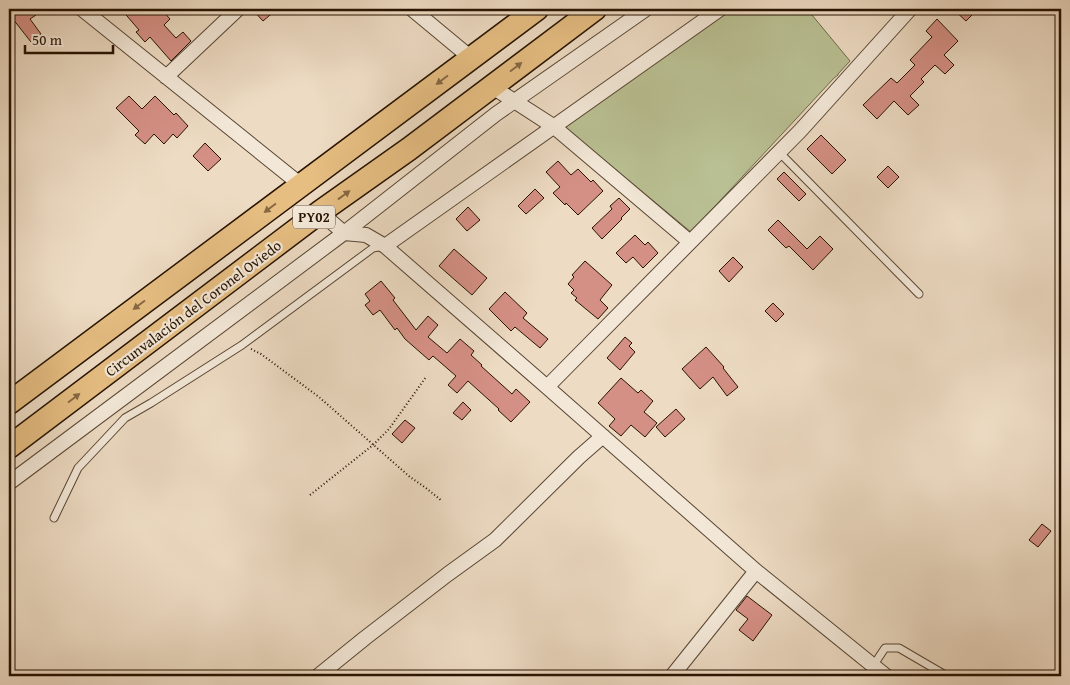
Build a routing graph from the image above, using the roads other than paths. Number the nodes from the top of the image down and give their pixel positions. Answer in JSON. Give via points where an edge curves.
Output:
{"nodes":[{"id":1,"x":82,"y":9,"type":"edge"},
{"id":2,"x":238,"y":9,"type":"edge"},
{"id":3,"x":412,"y":9,"type":"edge"},
{"id":4,"x":537,"y":9,"type":"edge"},
{"id":5,"x":594,"y":9,"type":"edge"},
{"id":6,"x":646,"y":9,"type":"edge"},
{"id":7,"x":720,"y":9,"type":"edge"},
{"id":8,"x":902,"y":12,"type":"edge"},
{"id":9,"x":472,"y":58,"type":"junction"},
{"id":10,"x":166,"y":77,"type":"junction"},
{"id":11,"x":491,"y":86,"type":"junction"},
{"id":12,"x":516,"y":102,"type":"junction"},
{"id":13,"x":553,"y":126,"type":"junction"},
{"id":14,"x":779,"y":152,"type":"junction"},
{"id":15,"x":301,"y":185,"type":"junction"},
{"id":16,"x":320,"y":212,"type":"junction"},
{"id":17,"x":344,"y":232,"type":"junction"},
{"id":18,"x":690,"y":242,"type":"junction"},
{"id":19,"x":385,"y":246,"type":"junction"},
{"id":20,"x":918,"y":294,"type":"dead end"},
{"id":21,"x":547,"y":386,"type":"junction"},
{"id":22,"x":9,"y":403,"type":"edge"},
{"id":23,"x":603,"y":436,"type":"junction"},
{"id":24,"x":9,"y":447,"type":"edge"},
{"id":25,"x":9,"y":482,"type":"edge"},
{"id":26,"x":54,"y":518,"type":"dead end"},
{"id":27,"x":756,"y":571,"type":"junction"},
{"id":28,"x":873,"y":666,"type":"junction"},
{"id":29,"x":318,"y":676,"type":"edge"},
{"id":30,"x":672,"y":676,"type":"edge"},
{"id":31,"x":886,"y":676,"type":"edge"},
{"id":32,"x":947,"y":676,"type":"edge"}],
"edges":[{"from":1,"to":10,"type":"street"},
{"from":2,"to":10,"type":"street"},
{"from":3,"to":9,"type":"street"},
{"from":4,"to":9,"type":"highway","number":"PY02"},
{"from":11,"to":5,"type":"highway","name":"Circunvalación del Coronel Oviedo","number":"PY02","one_way":true},
{"from":6,"to":12,"type":"street"},
{"from":7,"to":13,"type":"street"},
{"from":8,"to":14,"type":"street"},
{"from":9,"to":15,"type":"highway","number":"PY02","one_way":true},
{"from":10,"to":15,"type":"street"},
{"from":11,"to":12,"type":"street"},
{"from":16,"to":11,"type":"highway","name":"Circunvalación del Coronel Oviedo","number":"PY02","one_way":true},
{"from":12,"to":13,"type":"street"},
{"from":12,"to":17,"type":"street"},
{"from":13,"to":18,"type":"street"},
{"from":13,"to":19,"type":"street"},
{"from":14,"to":18,"type":"street"},
{"from":14,"to":20,"type":"lane"},
{"from":15,"to":22,"type":"highway","number":"PY02","one_way":true},
{"from":16,"to":17,"type":"street"},
{"from":24,"to":16,"type":"highway","name":"Circunvalación del Coronel Oviedo","number":"PY02","one_way":true},
{"from":17,"to":19,"type":"street","via":[[366,235]]},
{"from":17,"to":25,"type":"street"},
{"from":18,"to":21,"type":"street"},
{"from":19,"to":21,"type":"street"},
{"from":19,"to":26,"type":"lane","via":[[373,248],[242,345],[125,418],[78,468]]},
{"from":21,"to":23,"type":"street"},
{"from":23,"to":27,"type":"street"},
{"from":23,"to":29,"type":"street","via":[[495,540]]},
{"from":27,"to":28,"type":"street"},
{"from":27,"to":30,"type":"street"},
{"from":28,"to":31,"type":"street"},
{"from":28,"to":32,"type":"lane","via":[[885,648],[900,648]]}]}
